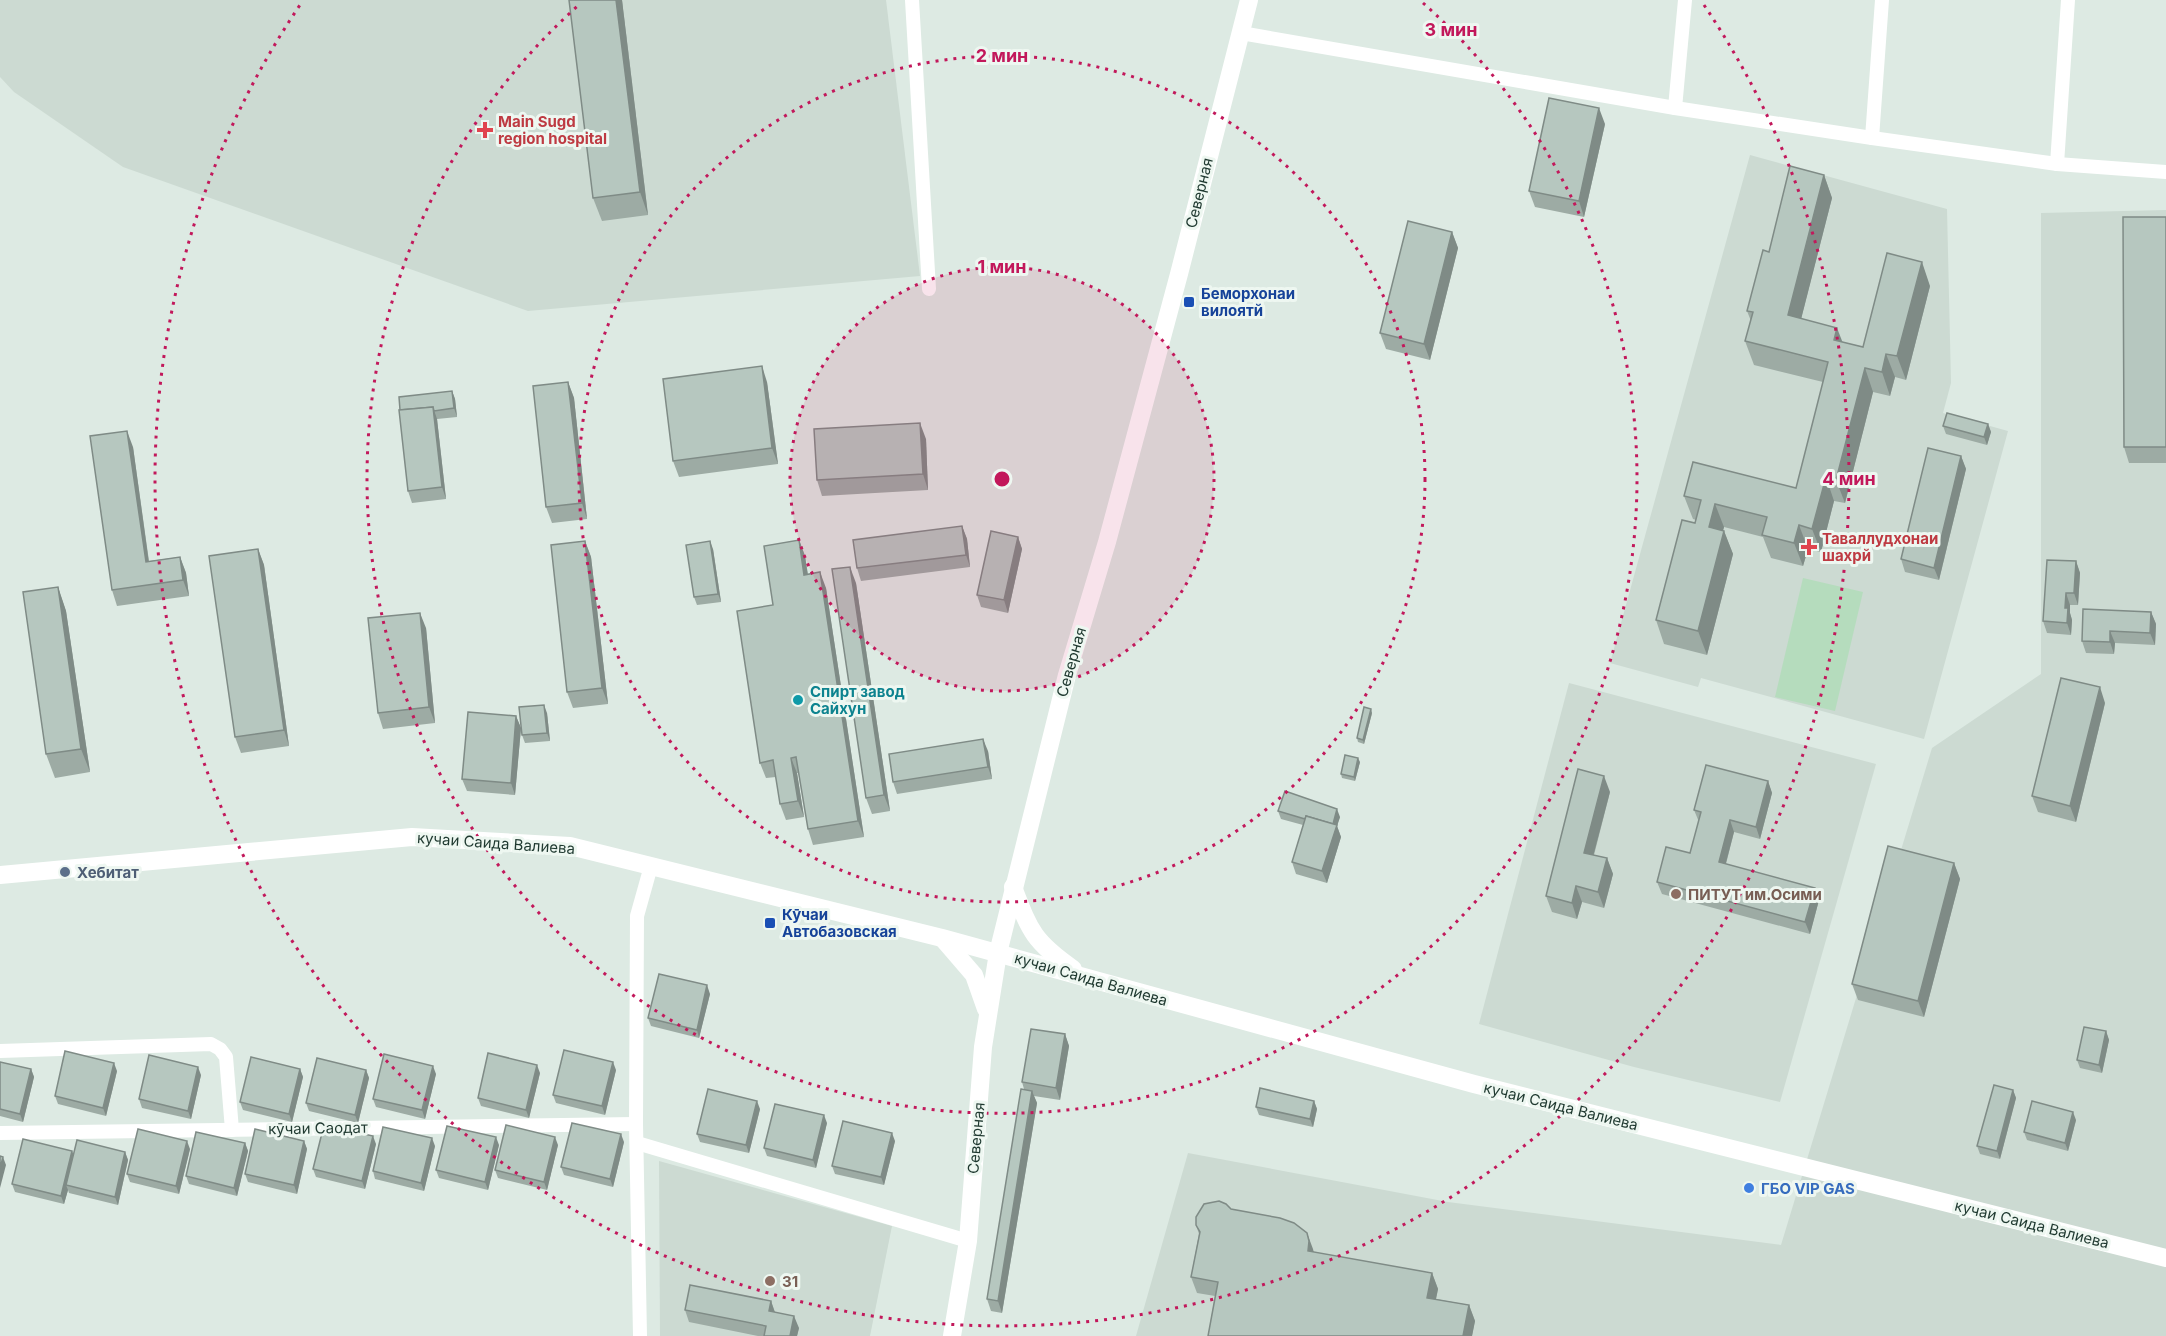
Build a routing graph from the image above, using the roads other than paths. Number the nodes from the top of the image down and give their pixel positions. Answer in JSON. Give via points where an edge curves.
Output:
{"nodes":[{"id":1,"x":912,"y":0,"type":"edge"},
{"id":2,"x":1249,"y":0,"type":"edge"},
{"id":3,"x":1685,"y":0,"type":"edge"},
{"id":4,"x":1882,"y":0,"type":"edge"},
{"id":5,"x":2068,"y":0,"type":"edge"},
{"id":6,"x":1241,"y":33,"type":"junction"},
{"id":7,"x":1675,"y":108,"type":"junction"},
{"id":8,"x":1872,"y":138,"type":"junction"},
{"id":9,"x":2057,"y":165,"type":"junction"},
{"id":10,"x":2166,"y":172,"type":"edge"},
{"id":11,"x":929,"y":289,"type":"dead end"},
{"id":12,"x":651,"y":866,"type":"junction"},
{"id":13,"x":0,"y":875,"type":"edge"},
{"id":14,"x":1013,"y":886,"type":"junction"},
{"id":15,"x":942,"y":938,"type":"junction"},
{"id":16,"x":998,"y":953,"type":"junction"},
{"id":17,"x":1084,"y":976,"type":"junction"},
{"id":18,"x":987,"y":1013,"type":"junction"},
{"id":19,"x":0,"y":1051,"type":"edge"},
{"id":20,"x":636,"y":1124,"type":"junction"},
{"id":21,"x":232,"y":1130,"type":"junction"},
{"id":22,"x":0,"y":1133,"type":"edge"},
{"id":23,"x":637,"y":1143,"type":"junction"},
{"id":24,"x":968,"y":1241,"type":"junction"},
{"id":25,"x":2166,"y":1258,"type":"edge"},
{"id":26,"x":640,"y":1336,"type":"edge"},
{"id":27,"x":952,"y":1336,"type":"edge"}],
"edges":[{"from":1,"to":11,"type":"street"},
{"from":2,"to":6,"type":"street","name":"Северная"},
{"from":3,"to":7,"type":"street"},
{"from":4,"to":8,"type":"street"},
{"from":5,"to":9,"type":"street"},
{"from":6,"to":7,"type":"street"},
{"from":6,"to":14,"type":"street","name":"Северная"},
{"from":7,"to":8,"type":"street"},
{"from":8,"to":9,"type":"street"},
{"from":9,"to":10,"type":"street"},
{"from":12,"to":13,"type":"street","name":"кучаи Саида Валиева","via":[[570,846],[412,837]]},
{"from":12,"to":15,"type":"street","name":"кучаи Саида Валиева"},
{"from":12,"to":20,"type":"street","via":[[636,916]]},
{"from":14,"to":16,"type":"street","name":"Северная"},
{"from":14,"to":17,"type":"street","via":[[1040,944]]},
{"from":15,"to":16,"type":"street","name":"кучаи Саида Валиева"},
{"from":15,"to":18,"type":"street","via":[[974,975]]},
{"from":16,"to":17,"type":"street","name":"кучаи Саида Валиева"},
{"from":16,"to":18,"type":"street","name":"Северная"},
{"from":17,"to":25,"type":"street","name":"кучаи Саида Валиева","via":[[1486,1087]]},
{"from":18,"to":24,"type":"street","name":"Северная"},
{"from":19,"to":21,"type":"street","via":[[211,1044],[226,1057]]},
{"from":20,"to":21,"type":"street","name":"кӯчаи Саодат"},
{"from":20,"to":23,"type":"street"},
{"from":21,"to":22,"type":"street","name":"кӯчаи Саодат"},
{"from":23,"to":24,"type":"street"},
{"from":23,"to":26,"type":"street"},
{"from":24,"to":27,"type":"street","name":"Северная"}]}
